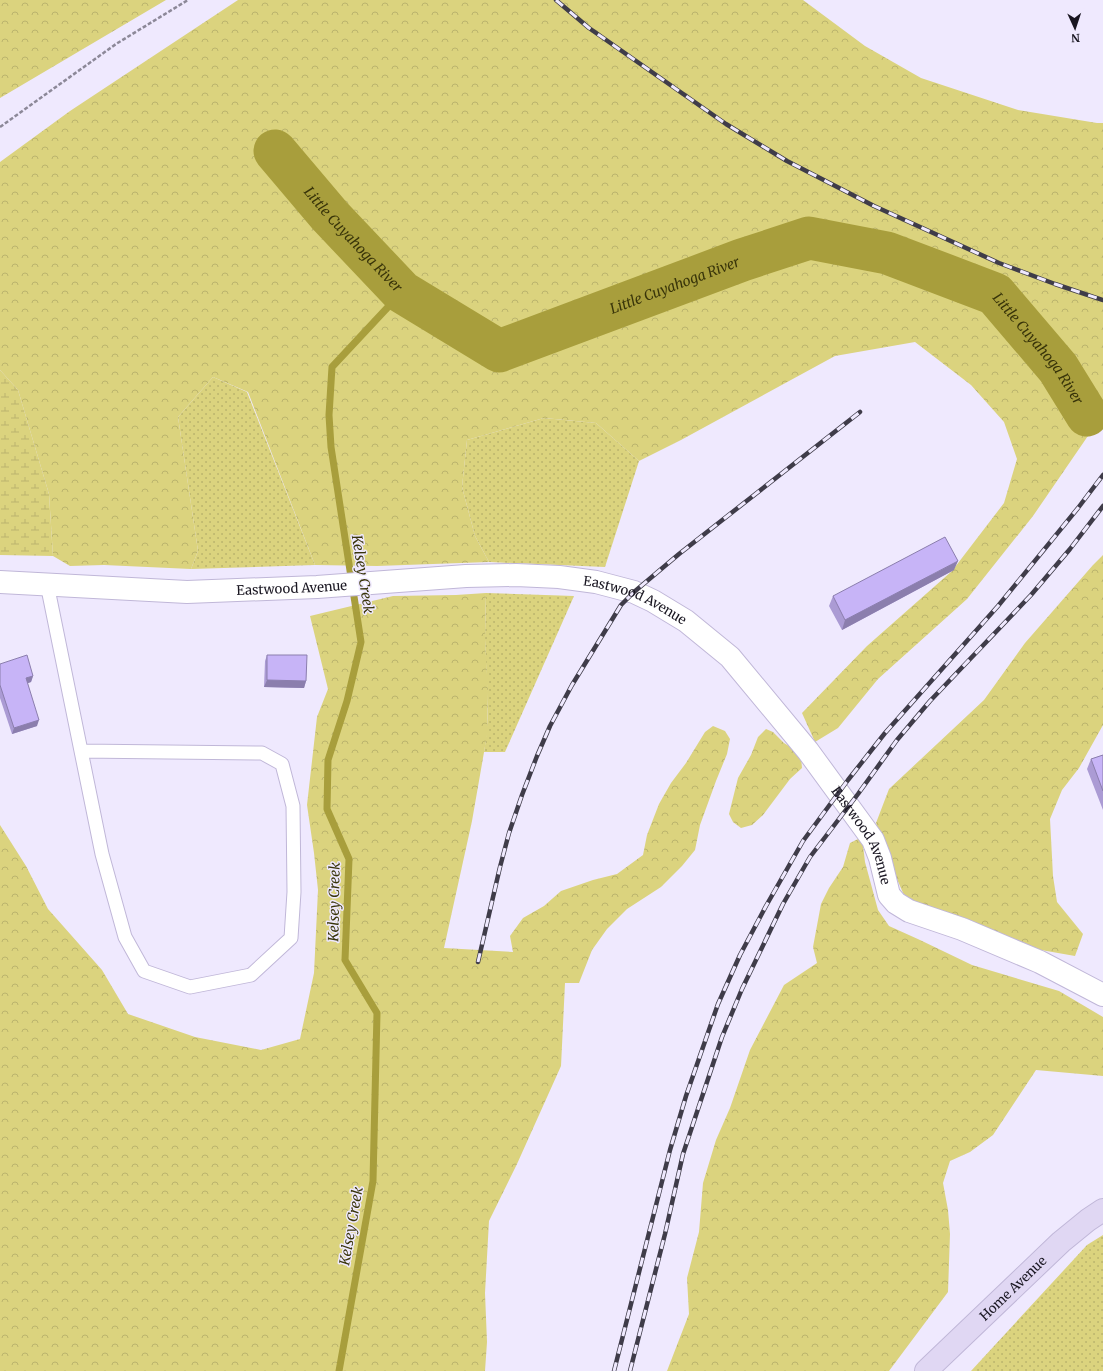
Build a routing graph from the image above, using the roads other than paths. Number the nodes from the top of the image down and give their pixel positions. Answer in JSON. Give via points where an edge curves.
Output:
{"nodes":[{"id":1,"x":0,"y":582,"type":"edge"},
{"id":2,"x":47,"y":584,"type":"junction"},
{"id":3,"x":81,"y":751,"type":"junction"},
{"id":4,"x":1103,"y":995,"type":"edge"},
{"id":5,"x":1103,"y":1210,"type":"edge"},
{"id":6,"x":926,"y":1371,"type":"edge"}],
"edges":[{"from":1,"to":2,"type":"street","name":"Eastwood Avenue"},
{"from":2,"to":3,"type":"lane"},
{"from":2,"to":4,"type":"street","name":"Eastwood Avenue","via":[[187,592],[516,575],[596,582],[634,592],[686,621],[730,657],[808,751],[873,840],[889,895],[896,903],[909,911],[962,929],[1040,962]]},
{"from":3,"to":3,"type":"lane","via":[[102,854],[125,937],[144,972],[190,987],[251,976],[291,938],[294,892],[293,806],[282,764],[262,753]]},
{"from":5,"to":6,"type":"street","name":"Home Avenue","via":[[1061,1242]]}]}
